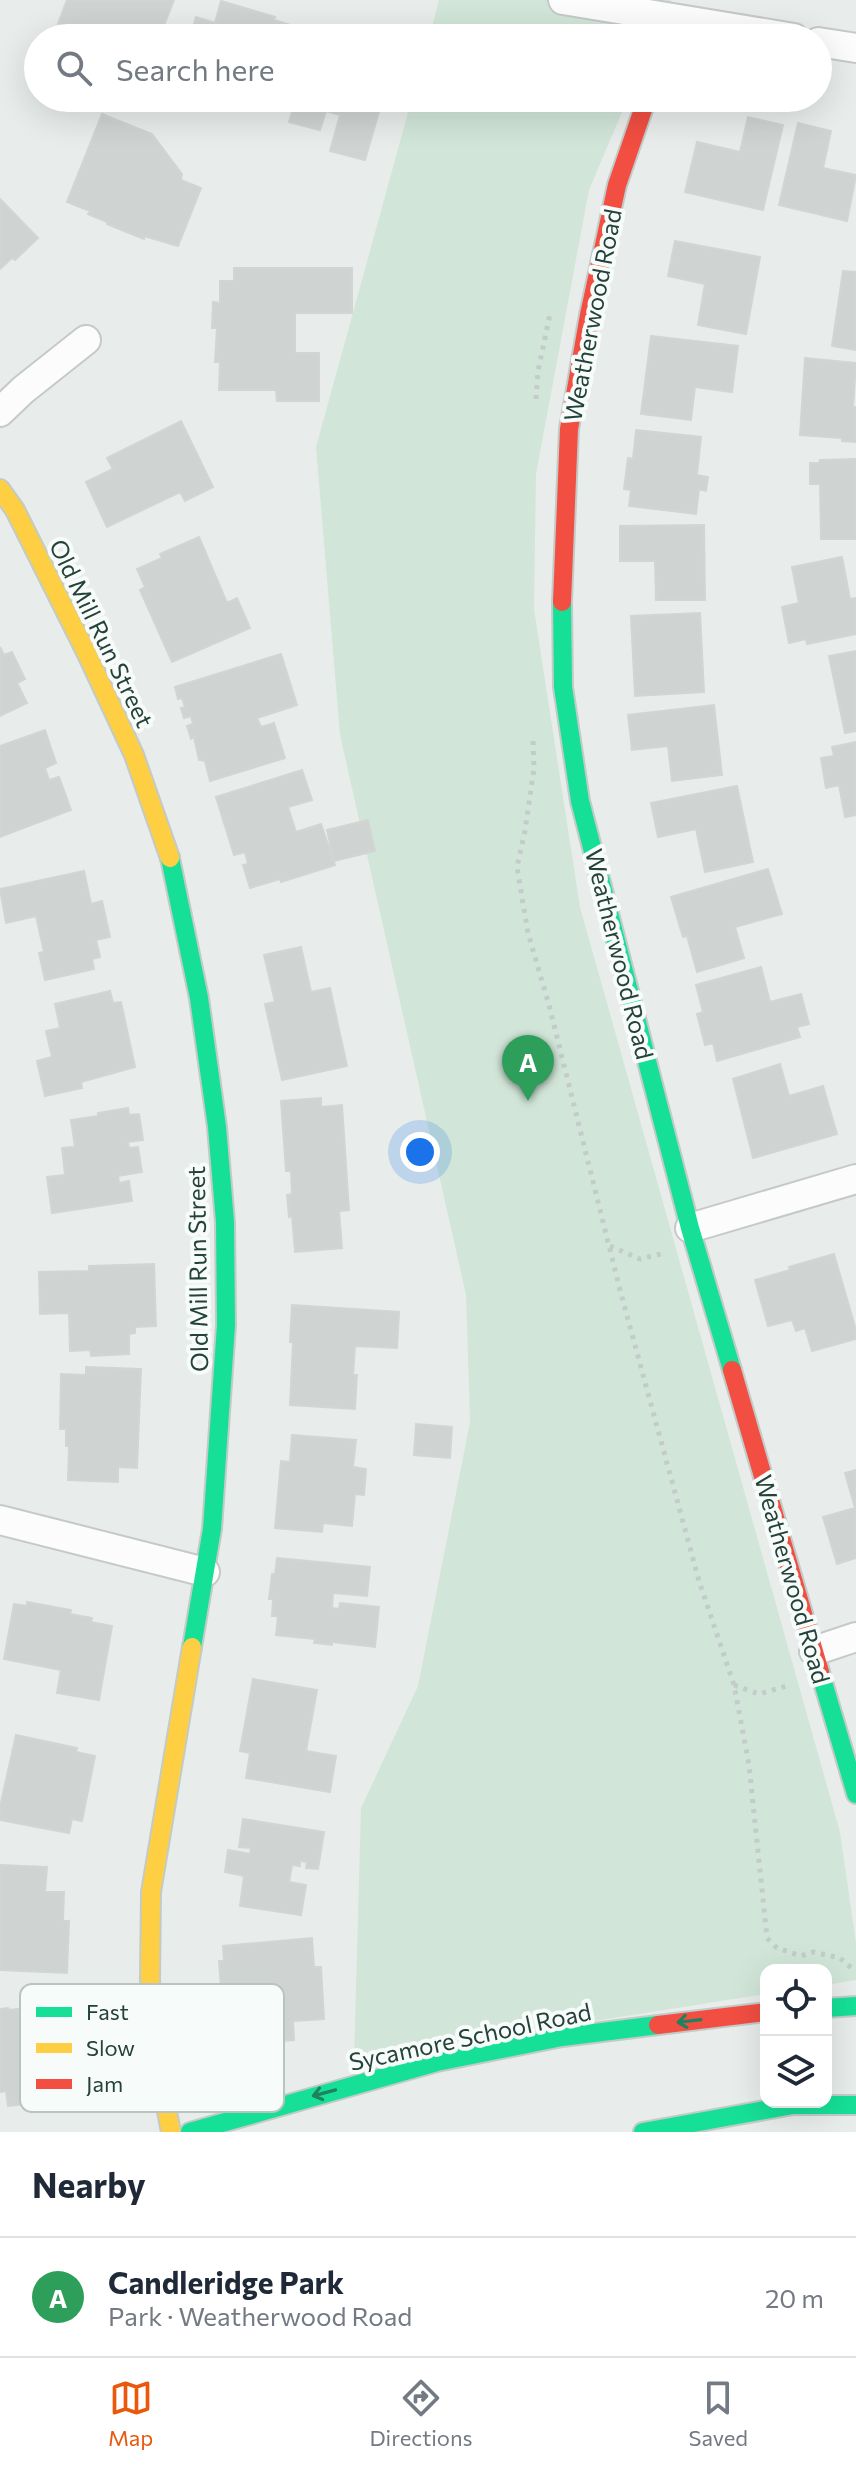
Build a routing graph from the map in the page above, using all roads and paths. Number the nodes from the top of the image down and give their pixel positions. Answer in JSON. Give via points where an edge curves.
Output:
{"nodes":[{"id":1,"x":563,"y":0,"type":"edge"},
{"id":2,"x":691,"y":20,"type":"edge"},
{"id":3,"x":714,"y":24,"type":"edge"},
{"id":4,"x":832,"y":44,"type":"edge"},
{"id":5,"x":856,"y":48,"type":"edge"},
{"id":6,"x":642,"y":112,"type":"edge"},
{"id":7,"x":86,"y":340,"type":"dead end"},
{"id":8,"x":0,"y":412,"type":"edge"},
{"id":9,"x":0,"y":489,"type":"edge"},
{"id":10,"x":856,"y":1179,"type":"edge"},
{"id":11,"x":692,"y":1237,"type":"junction"},
{"id":12,"x":609,"y":1245,"type":"dead end"},
{"id":13,"x":0,"y":1520,"type":"edge"},
{"id":14,"x":205,"y":1572,"type":"junction"},
{"id":15,"x":856,"y":1637,"type":"edge"},
{"id":16,"x":818,"y":1664,"type":"junction"},
{"id":17,"x":734,"y":1685,"type":"dead end"},
{"id":18,"x":856,"y":1794,"type":"edge"},
{"id":19,"x":150,"y":1984,"type":"edge"},
{"id":20,"x":856,"y":2006,"type":"edge"},
{"id":21,"x":832,"y":2008,"type":"edge"},
{"id":22,"x":760,"y":2013,"type":"edge"},
{"id":23,"x":284,"y":2105,"type":"edge"},
{"id":24,"x":856,"y":2105,"type":"edge"},
{"id":25,"x":167,"y":2112,"type":"edge"},
{"id":26,"x":261,"y":2112,"type":"edge"},
{"id":27,"x":171,"y":2132,"type":"edge"},
{"id":28,"x":190,"y":2132,"type":"edge"},
{"id":29,"x":643,"y":2132,"type":"edge"}],
"edges":[{"from":1,"to":2,"type":"street"},
{"from":2,"to":3,"type":"street"},
{"from":4,"to":5,"type":"street"},
{"from":6,"to":11,"type":"street","name":"Weatherwood Road","via":[[617,185],[569,429],[563,687],[580,801]]},
{"from":7,"to":8,"type":"street"},
{"from":9,"to":14,"type":"street","name":"Old Mill Run Street","via":[[134,755],[170,858],[199,998],[217,1127],[226,1267],[225,1341]]},
{"from":10,"to":11,"type":"street"},
{"from":11,"to":12,"type":"path","via":[[640,1259]]},
{"from":11,"to":16,"type":"street","name":"Weatherwood Road"},
{"from":13,"to":14,"type":"street"},
{"from":14,"to":19,"type":"street","name":"Old Mill Run Street","via":[[151,1892]]},
{"from":15,"to":16,"type":"street"},
{"from":16,"to":17,"type":"path","via":[[759,1694]]},
{"from":16,"to":18,"type":"street","name":"Weatherwood Road"},
{"from":20,"to":21,"type":"street"},
{"from":22,"to":23,"type":"street","name":"Sycamore School Road","one_way":true,"via":[[562,2037],[437,2062]]},
{"from":24,"to":29,"type":"street","via":[[793,2105]]},
{"from":25,"to":27,"type":"street","name":"Old Mill Run Street"},
{"from":26,"to":28,"type":"street","name":"Sycamore School Road","one_way":true}]}
